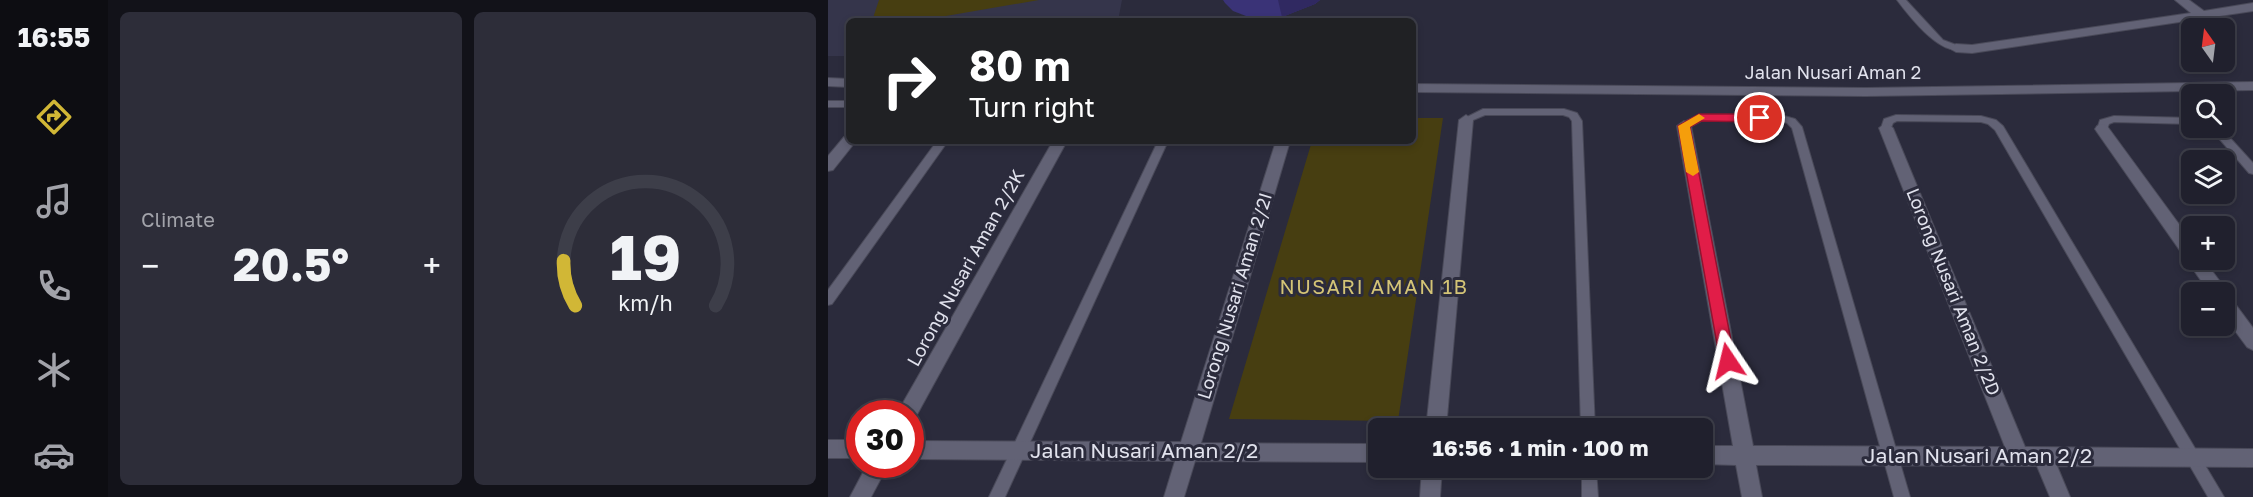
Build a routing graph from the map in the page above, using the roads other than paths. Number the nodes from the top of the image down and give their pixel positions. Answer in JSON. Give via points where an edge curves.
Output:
{"nodes":[{"id":1,"x":1900,"y":0,"type":"edge"},
{"id":2,"x":2181,"y":0,"type":"edge"},
{"id":3,"x":2253,"y":7,"type":"edge"},
{"id":4,"x":2202,"y":15,"type":"junction"},
{"id":5,"x":1956,"y":48,"type":"joint"},
{"id":6,"x":828,"y":82,"type":"edge"},
{"id":7,"x":846,"y":82,"type":"edge"},
{"id":8,"x":2253,"y":86,"type":"edge"},
{"id":9,"x":1416,"y":88,"type":"edge"},
{"id":10,"x":828,"y":104,"type":"edge"},
{"id":11,"x":846,"y":104,"type":"edge"},
{"id":12,"x":1466,"y":120,"type":"joint"},
{"id":13,"x":2181,"y":120,"type":"edge"},
{"id":14,"x":1684,"y":126,"type":"joint"},
{"id":15,"x":1886,"y":128,"type":"joint"},
{"id":16,"x":2103,"y":129,"type":"joint"},
{"id":17,"x":2224,"y":138,"type":"edge"},
{"id":18,"x":846,"y":144,"type":"edge"},
{"id":19,"x":941,"y":144,"type":"edge"},
{"id":20,"x":1058,"y":144,"type":"edge"},
{"id":21,"x":1162,"y":144,"type":"edge"},
{"id":22,"x":1282,"y":144,"type":"edge"},
{"id":23,"x":828,"y":166,"type":"edge"},
{"id":24,"x":2253,"y":170,"type":"edge"},
{"id":25,"x":2181,"y":239,"type":"edge"},
{"id":26,"x":828,"y":300,"type":"edge"},
{"id":27,"x":2235,"y":317,"type":"edge"},
{"id":28,"x":2253,"y":342,"type":"edge"},
{"id":29,"x":915,"y":400,"type":"edge"},
{"id":30,"x":1437,"y":418,"type":"edge"},
{"id":31,"x":1588,"y":418,"type":"edge"},
{"id":32,"x":828,"y":449,"type":"edge"},
{"id":33,"x":846,"y":449,"type":"edge"},
{"id":34,"x":924,"y":450,"type":"edge"},
{"id":35,"x":1018,"y":451,"type":"junction"},
{"id":36,"x":1187,"y":452,"type":"junction"},
{"id":37,"x":1368,"y":453,"type":"edge"},
{"id":38,"x":1713,"y":455,"type":"edge"},
{"id":39,"x":1745,"y":455,"type":"junction"},
{"id":40,"x":1889,"y":456,"type":"junction"},
{"id":41,"x":2019,"y":457,"type":"junction"},
{"id":42,"x":2043,"y":457,"type":"junction"},
{"id":43,"x":2193,"y":458,"type":"junction"},
{"id":44,"x":2253,"y":458,"type":"edge"},
{"id":45,"x":871,"y":478,"type":"edge"},
{"id":46,"x":1431,"y":478,"type":"edge"},
{"id":47,"x":1589,"y":478,"type":"edge"},
{"id":48,"x":860,"y":497,"type":"edge"},
{"id":49,"x":997,"y":497,"type":"edge"},
{"id":50,"x":1174,"y":497,"type":"edge"},
{"id":51,"x":1430,"y":497,"type":"edge"},
{"id":52,"x":1590,"y":497,"type":"edge"},
{"id":53,"x":1752,"y":497,"type":"edge"},
{"id":54,"x":1902,"y":497,"type":"edge"},
{"id":55,"x":2060,"y":497,"type":"edge"},
{"id":56,"x":2216,"y":497,"type":"edge"}],
"edges":[{"from":1,"to":5,"type":"lane","via":[[1940,42]]},
{"from":2,"to":4,"type":"street"},
{"from":3,"to":4,"type":"street"},
{"from":4,"to":5,"type":"street","via":[[1972,49]]},
{"from":6,"to":7,"type":"street"},
{"from":8,"to":9,"type":"street","name":"Jalan Nusari Aman 2","via":[[1866,92]]},
{"from":10,"to":11,"type":"lane"},
{"from":12,"to":30,"type":"street"},
{"from":12,"to":31,"type":"lane","via":[[1483,112],[1564,112],[1577,121]]},
{"from":13,"to":16,"type":"lane","via":[[2114,119],[2104,122]]},
{"from":14,"to":39,"type":"street"},
{"from":14,"to":40,"type":"lane","via":[[1699,118],[1781,118],[1797,127]]},
{"from":15,"to":41,"type":"street","name":"Lorong Nusari Aman 2/2D"},
{"from":15,"to":43,"type":"lane","via":[[1888,121],[1917,118],[1981,119],[1999,128]]},
{"from":16,"to":25,"type":"street"},
{"from":17,"to":24,"type":"lane"},
{"from":18,"to":23,"type":"street"},
{"from":19,"to":26,"type":"lane"},
{"from":20,"to":29,"type":"street","name":"Lorong Nusari Aman 2/2K"},
{"from":21,"to":35,"type":"lane"},
{"from":22,"to":36,"type":"street","name":"Lorong Nusari Aman 2/2I"},
{"from":27,"to":28,"type":"street"},
{"from":32,"to":33,"type":"street"},
{"from":34,"to":35,"type":"street","name":"Jalan Nusari Aman 2/2"},
{"from":35,"to":36,"type":"street","name":"Jalan Nusari Aman 2/2"},
{"from":35,"to":49,"type":"lane"},
{"from":36,"to":37,"type":"street","name":"Jalan Nusari Aman 2/2"},
{"from":36,"to":50,"type":"street","name":"Lorong Nusari Aman 2/2I"},
{"from":38,"to":39,"type":"street","name":"Jalan Nusari Aman 2/2"},
{"from":39,"to":40,"type":"street","name":"Jalan Nusari Aman 2/2"},
{"from":39,"to":53,"type":"street"},
{"from":40,"to":41,"type":"street","name":"Jalan Nusari Aman 2/2"},
{"from":40,"to":54,"type":"lane"},
{"from":41,"to":42,"type":"street","name":"Jalan Nusari Aman 2/2"},
{"from":42,"to":43,"type":"street","name":"Jalan Nusari Aman 2/2"},
{"from":42,"to":55,"type":"street"},
{"from":43,"to":44,"type":"street","name":"Jalan Nusari Aman 2/2"},
{"from":43,"to":56,"type":"lane"},
{"from":45,"to":48,"type":"street"},
{"from":46,"to":51,"type":"street"},
{"from":47,"to":52,"type":"lane"}]}
